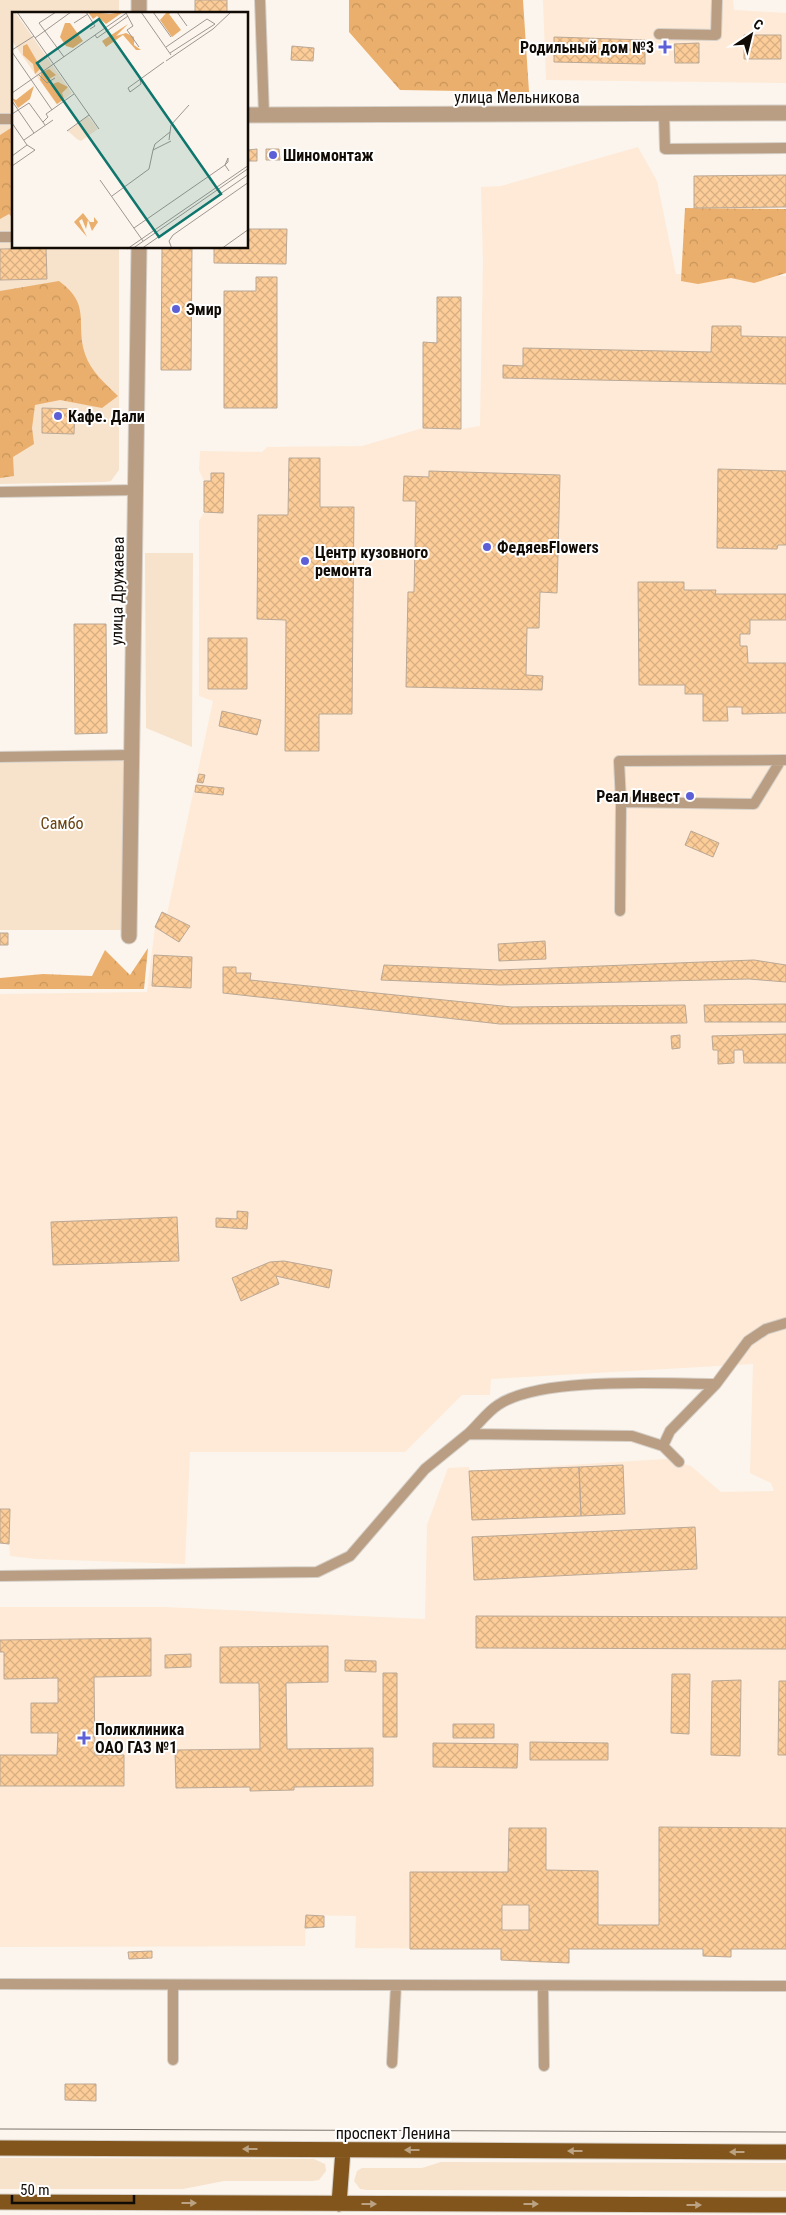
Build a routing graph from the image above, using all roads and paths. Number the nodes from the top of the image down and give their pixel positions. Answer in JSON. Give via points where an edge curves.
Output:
{"nodes":[{"id":1,"x":260,"y":0,"type":"edge"},
{"id":2,"x":717,"y":0,"type":"edge"},
{"id":3,"x":659,"y":34,"type":"dead end"},
{"id":4,"x":664,"y":114,"type":"junction"},
{"id":5,"x":786,"y":114,"type":"edge"},
{"id":6,"x":249,"y":115,"type":"edge"},
{"id":7,"x":264,"y":115,"type":"junction"},
{"id":8,"x":786,"y":148,"type":"edge"},
{"id":9,"x":139,"y":249,"type":"edge"},
{"id":10,"x":136,"y":490,"type":"junction"},
{"id":11,"x":0,"y":492,"type":"edge"},
{"id":12,"x":131,"y":754,"type":"junction"},
{"id":13,"x":0,"y":757,"type":"edge"},
{"id":14,"x":784,"y":760,"type":"edge"},
{"id":15,"x":621,"y":802,"type":"junction"},
{"id":16,"x":620,"y":912,"type":"dead end"},
{"id":17,"x":129,"y":936,"type":"dead end"},
{"id":18,"x":786,"y":1323,"type":"edge"},
{"id":19,"x":716,"y":1384,"type":"junction"},
{"id":20,"x":468,"y":1434,"type":"junction"},
{"id":21,"x":663,"y":1446,"type":"junction"},
{"id":22,"x":679,"y":1462,"type":"dead end"},
{"id":23,"x":0,"y":1576,"type":"edge"},
{"id":24,"x":0,"y":1984,"type":"edge"},
{"id":25,"x":174,"y":1984,"type":"junction"},
{"id":26,"x":396,"y":1985,"type":"junction"},
{"id":27,"x":543,"y":1986,"type":"junction"},
{"id":28,"x":786,"y":1986,"type":"edge"},
{"id":29,"x":173,"y":2060,"type":"dead end"},
{"id":30,"x":392,"y":2063,"type":"dead end"},
{"id":31,"x":544,"y":2066,"type":"dead end"},
{"id":32,"x":0,"y":2148,"type":"edge"},
{"id":33,"x":343,"y":2150,"type":"junction"},
{"id":34,"x":786,"y":2152,"type":"edge"},
{"id":35,"x":0,"y":2202,"type":"edge"},
{"id":36,"x":339,"y":2204,"type":"junction"},
{"id":37,"x":786,"y":2205,"type":"edge"}],
"edges":[{"from":1,"to":7,"type":"lane"},
{"from":2,"to":3,"type":"lane","via":[[716,35]]},
{"from":4,"to":5,"type":"street","name":"улица Мельникова"},
{"from":4,"to":7,"type":"street","name":"улица Мельникова"},
{"from":4,"to":8,"type":"lane","via":[[665,149]]},
{"from":6,"to":7,"type":"street","name":"улица Мельникова"},
{"from":9,"to":10,"type":"street","name":"улица Дружаева"},
{"from":10,"to":11,"type":"lane"},
{"from":10,"to":12,"type":"street","name":"улица Дружаева"},
{"from":12,"to":13,"type":"lane"},
{"from":12,"to":17,"type":"street","name":"улица Дружаева"},
{"from":14,"to":15,"type":"lane","via":[[754,804]]},
{"from":14,"to":15,"type":"lane","via":[[619,761]]},
{"from":15,"to":16,"type":"lane"},
{"from":18,"to":19,"type":"lane","via":[[766,1329],[748,1341]]},
{"from":19,"to":20,"type":"lane","via":[[570,1385],[522,1394],[498,1405]]},
{"from":19,"to":21,"type":"lane","via":[[670,1431]]},
{"from":20,"to":21,"type":"lane","via":[[632,1436]]},
{"from":20,"to":23,"type":"lane","via":[[425,1469],[350,1556],[317,1572]]},
{"from":21,"to":22,"type":"lane"},
{"from":24,"to":25,"type":"lane"},
{"from":25,"to":26,"type":"lane"},
{"from":25,"to":29,"type":"lane"},
{"from":26,"to":27,"type":"lane"},
{"from":26,"to":30,"type":"lane"},
{"from":27,"to":28,"type":"lane"},
{"from":27,"to":31,"type":"lane"},
{"from":33,"to":32,"type":"main road","name":"проспект Ленина","one_way":true},
{"from":34,"to":33,"type":"main road","name":"проспект Ленина","one_way":true},
{"from":33,"to":36,"type":"main road"},
{"from":35,"to":36,"type":"main road","one_way":true},
{"from":36,"to":37,"type":"main road","one_way":true}]}
